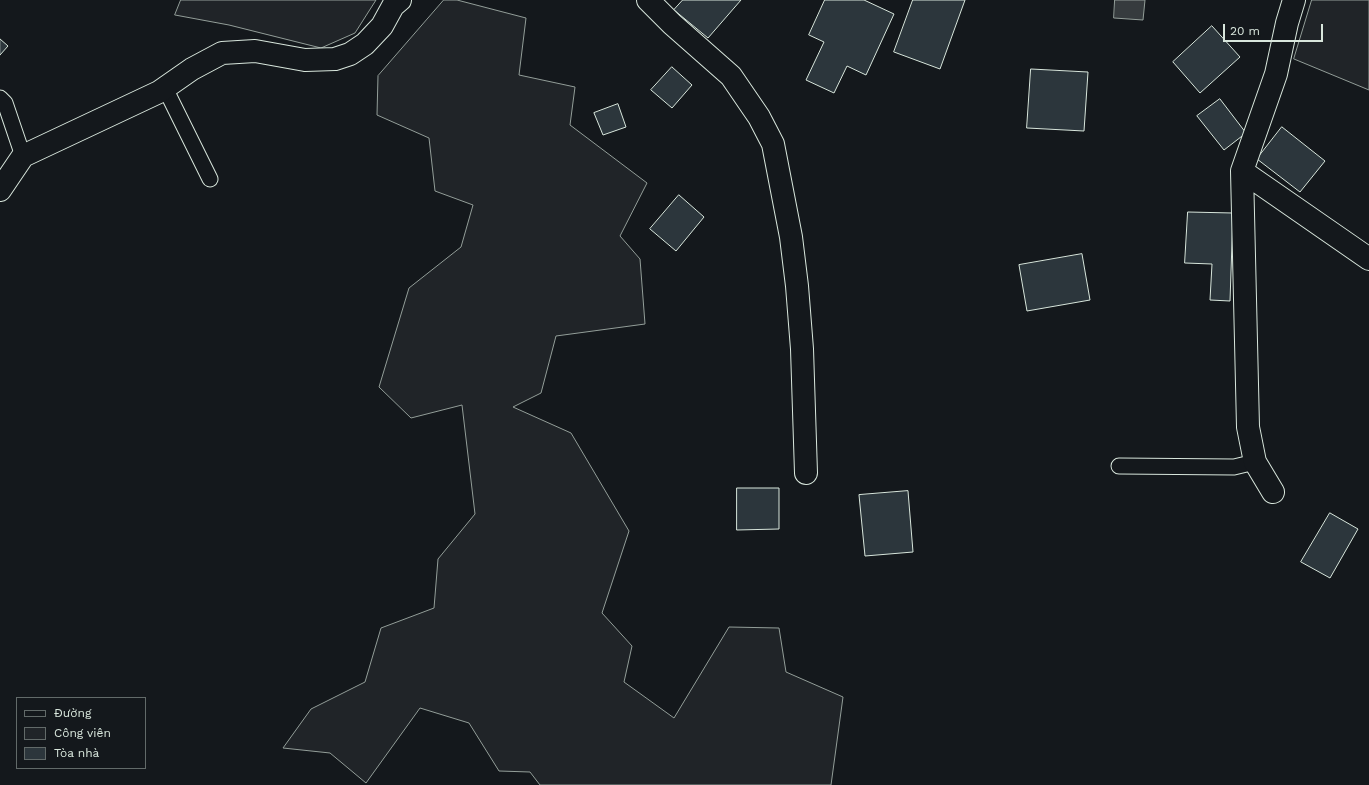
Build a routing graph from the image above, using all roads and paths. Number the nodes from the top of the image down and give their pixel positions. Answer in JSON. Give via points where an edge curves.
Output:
{"nodes":[{"id":1,"x":400,"y":0,"type":"edge"},
{"id":2,"x":648,"y":0,"type":"edge"},
{"id":3,"x":1294,"y":0,"type":"edge"},
{"id":4,"x":165,"y":88,"type":"junction"},
{"id":5,"x":0,"y":98,"type":"edge"},
{"id":6,"x":23,"y":156,"type":"junction"},
{"id":7,"x":1242,"y":171,"type":"junction"},
{"id":8,"x":210,"y":179,"type":"dead end"},
{"id":9,"x":0,"y":190,"type":"edge"},
{"id":10,"x":1369,"y":259,"type":"edge"},
{"id":11,"x":1255,"y":462,"type":"junction"},
{"id":12,"x":1119,"y":466,"type":"dead end"},
{"id":13,"x":806,"y":473,"type":"dead end"},
{"id":14,"x":1273,"y":492,"type":"dead end"}],
"edges":[{"from":1,"to":4,"type":"street","via":[[393,6],[382,26],[365,44],[350,54],[334,59],[305,60],[255,51],[222,53],[192,69]]},
{"from":2,"to":13,"type":"street","via":[[731,76],[759,117],[773,144],[791,237],[796,286],[802,349]]},
{"from":3,"to":7,"type":"street","via":[[1276,74]]},
{"from":4,"to":6,"type":"street"},
{"from":4,"to":8,"type":"lane"},
{"from":5,"to":6,"type":"lane","via":[[5,103]]},
{"from":6,"to":9,"type":"street"},
{"from":7,"to":10,"type":"street"},
{"from":7,"to":11,"type":"street","via":[[1248,427]]},
{"from":11,"to":12,"type":"lane","via":[[1234,467]]},
{"from":11,"to":14,"type":"street"}]}
